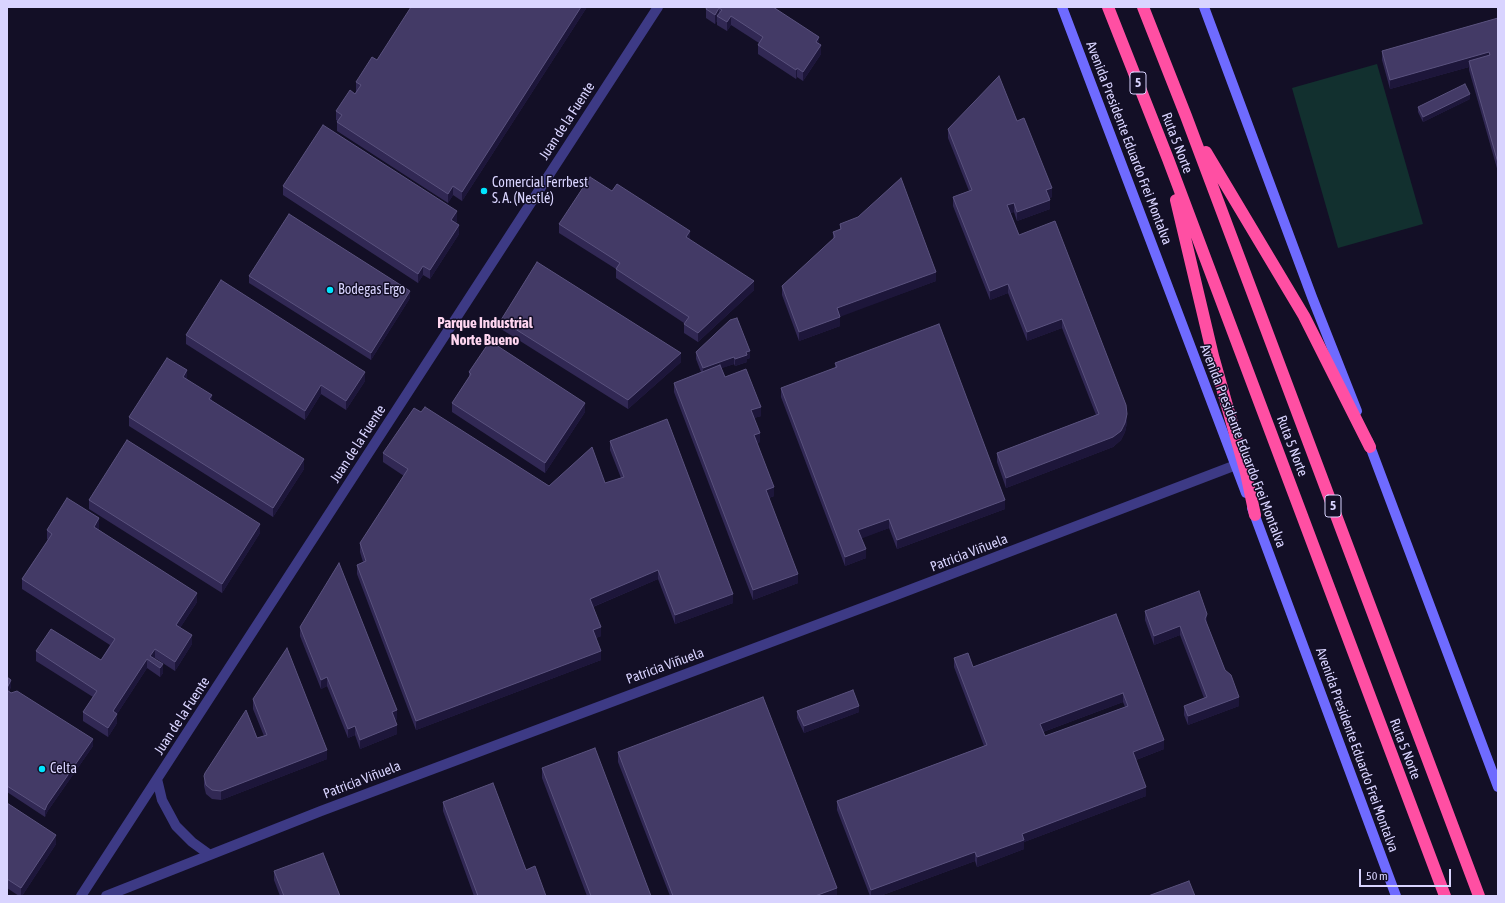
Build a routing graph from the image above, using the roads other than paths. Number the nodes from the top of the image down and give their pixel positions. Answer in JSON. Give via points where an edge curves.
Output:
{"nodes":[{"id":1,"x":658,"y":7,"type":"edge"},
{"id":2,"x":1062,"y":7,"type":"edge"},
{"id":3,"x":1108,"y":7,"type":"edge"},
{"id":4,"x":1143,"y":7,"type":"edge"},
{"id":5,"x":1204,"y":7,"type":"edge"},
{"id":6,"x":1186,"y":116,"type":"junction"},
{"id":7,"x":1168,"y":159,"type":"junction"},
{"id":8,"x":1370,"y":447,"type":"junction"},
{"id":9,"x":1236,"y":465,"type":"junction"},
{"id":10,"x":1255,"y":515,"type":"junction"},
{"id":11,"x":157,"y":779,"type":"junction"},
{"id":12,"x":1498,"y":787,"type":"edge"},
{"id":13,"x":210,"y":855,"type":"junction"},
{"id":14,"x":81,"y":896,"type":"edge"},
{"id":15,"x":106,"y":896,"type":"edge"},
{"id":16,"x":1396,"y":896,"type":"edge"},
{"id":17,"x":1445,"y":896,"type":"edge"},
{"id":18,"x":1479,"y":896,"type":"edge"}],
"edges":[{"from":1,"to":11,"type":"street","name":"Juan de la Fuente"},
{"from":2,"to":9,"type":"main road","name":"Avenida Presidente Eduardo Frei Montalva"},
{"from":3,"to":7,"type":"highway","name":"Ruta 5 Norte","number":"5"},
{"from":4,"to":6,"type":"highway","name":"Ruta 5 Norte","number":"5"},
{"from":5,"to":8,"type":"main road"},
{"from":6,"to":8,"type":"highway","via":[[1301,310]]},
{"from":6,"to":18,"type":"highway","name":"Ruta 5 Norte","number":"5"},
{"from":7,"to":10,"type":"highway","via":[[1191,266]]},
{"from":7,"to":17,"type":"highway","name":"Ruta 5 Norte","number":"5"},
{"from":8,"to":12,"type":"main road"},
{"from":9,"to":10,"type":"main road","name":"Avenida Presidente Eduardo Frei Montalva"},
{"from":9,"to":13,"type":"street","name":"Patricia Viñuela","via":[[372,791]]},
{"from":10,"to":16,"type":"main road","name":"Avenida Presidente Eduardo Frei Montalva"},
{"from":11,"to":13,"type":"street","via":[[162,800],[176,826]]},
{"from":11,"to":14,"type":"street","name":"Juan de la Fuente"},
{"from":13,"to":15,"type":"street","name":"Patricia Viñuela"}]}
